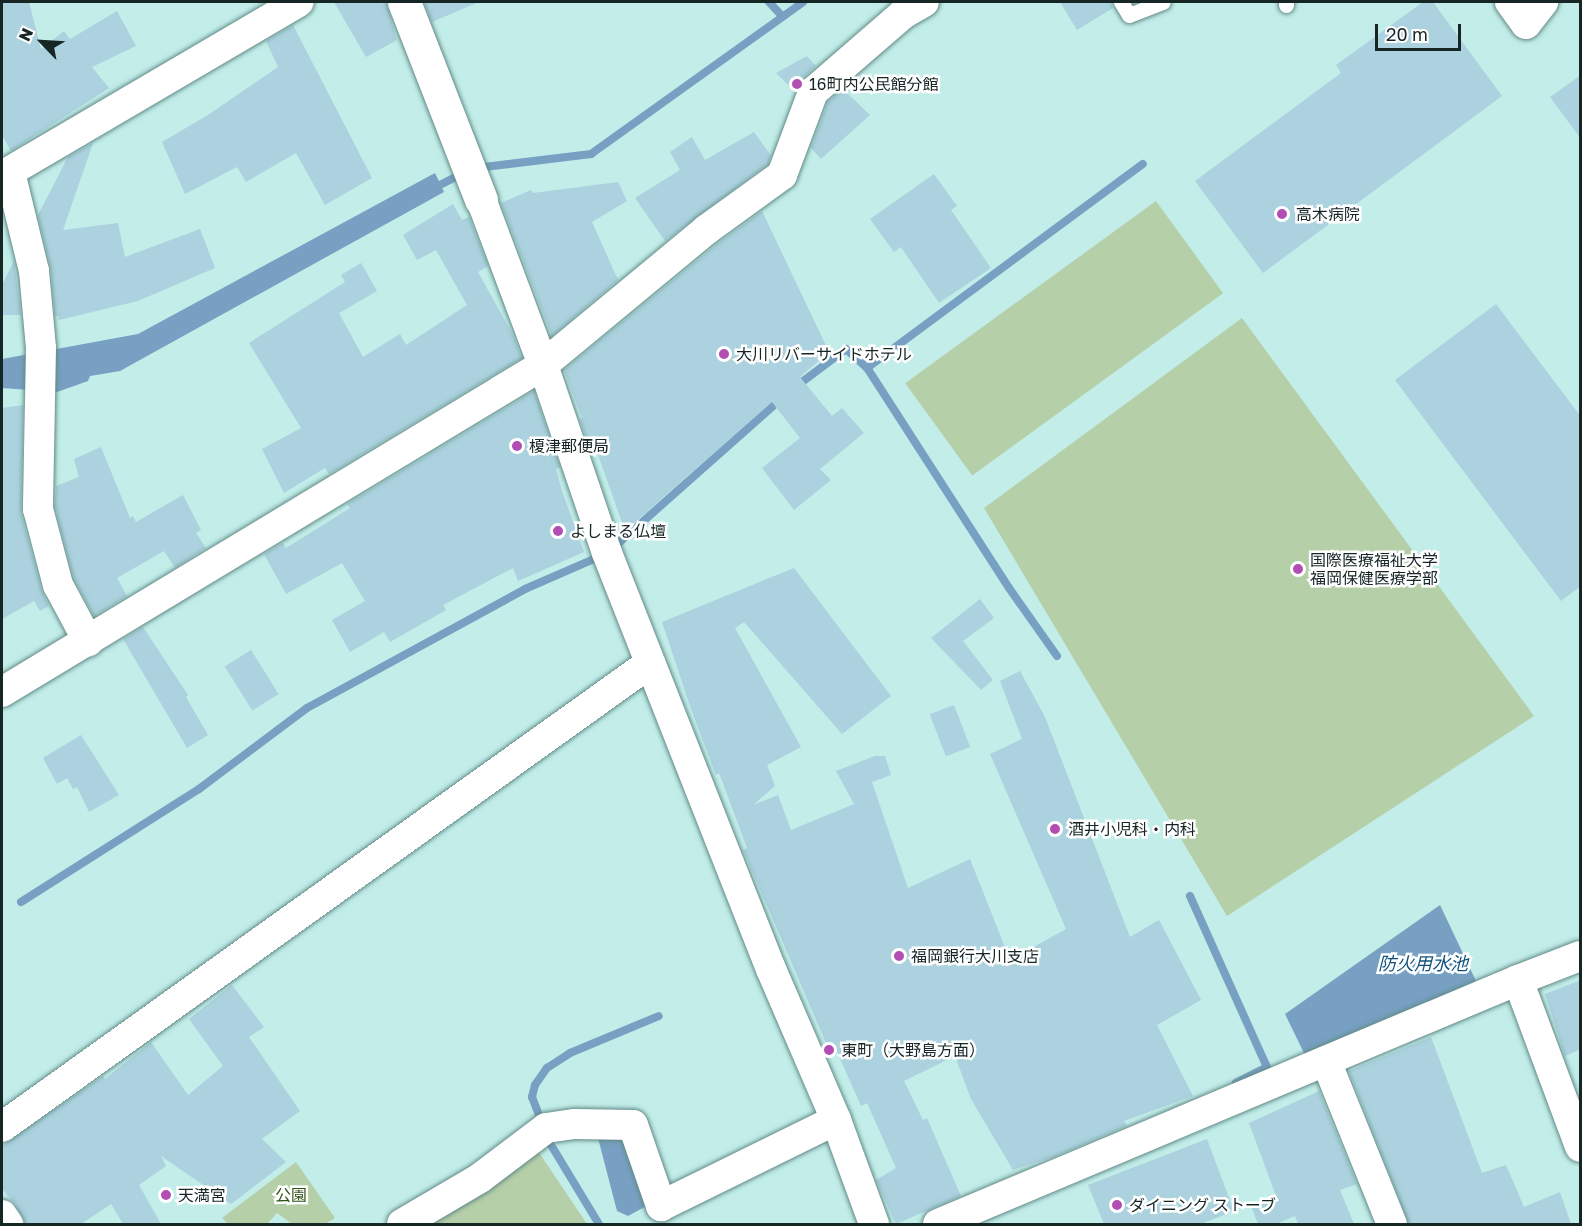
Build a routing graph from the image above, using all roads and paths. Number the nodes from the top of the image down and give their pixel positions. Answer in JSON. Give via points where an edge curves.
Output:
{"nodes":[{"id":1,"x":299,"y":2,"type":"edge"},
{"id":2,"x":404,"y":2,"type":"edge"},
{"id":3,"x":924,"y":2,"type":"edge"},
{"id":4,"x":1121,"y":2,"type":"edge"},
{"id":5,"x":1163,"y":2,"type":"edge"},
{"id":6,"x":1510,"y":2,"type":"edge"},
{"id":7,"x":1543,"y":2,"type":"edge"},
{"id":8,"x":6,"y":174,"type":"edge"},
{"id":9,"x":481,"y":199,"type":"joint"},
{"id":10,"x":543,"y":365,"type":"junction"},
{"id":11,"x":88,"y":641,"type":"junction"},
{"id":12,"x":650,"y":663,"type":"junction"},
{"id":13,"x":2,"y":692,"type":"edge"},
{"id":14,"x":1581,"y":956,"type":"edge"},
{"id":15,"x":1518,"y":980,"type":"junction"},
{"id":16,"x":1326,"y":1061,"type":"junction"},
{"id":17,"x":836,"y":1120,"type":"junction"},
{"id":18,"x":2,"y":1127,"type":"edge"},
{"id":19,"x":1581,"y":1147,"type":"edge"},
{"id":20,"x":2,"y":1215,"type":"edge"},
{"id":21,"x":8,"y":1224,"type":"edge"},
{"id":22,"x":402,"y":1224,"type":"edge"},
{"id":23,"x":874,"y":1224,"type":"edge"},
{"id":24,"x":938,"y":1224,"type":"edge"},
{"id":25,"x":1392,"y":1224,"type":"edge"}],
"edges":[{"from":1,"to":8,"type":"street"},
{"from":2,"to":9,"type":"street"},
{"from":3,"to":10,"type":"street","via":[[903,14],[813,92],[782,175],[706,230]]},
{"from":4,"to":5,"type":"lane","via":[[1129,15]]},
{"from":6,"to":7,"type":"street","via":[[1526,24]]},
{"from":8,"to":11,"type":"street","via":[[34,271],[41,350],[38,509],[58,585]]},
{"from":9,"to":10,"type":"street"},
{"from":10,"to":11,"type":"street"},
{"from":10,"to":12,"type":"street","via":[[607,553]]},
{"from":11,"to":13,"type":"street"},
{"from":12,"to":17,"type":"street","via":[[771,969]]},
{"from":12,"to":18,"type":"street"},
{"from":14,"to":15,"type":"street"},
{"from":15,"to":16,"type":"street"},
{"from":15,"to":19,"type":"street"},
{"from":16,"to":24,"type":"street"},
{"from":16,"to":25,"type":"street"},
{"from":17,"to":22,"type":"street","via":[[661,1206],[633,1125],[546,1128],[480,1178]]},
{"from":17,"to":23,"type":"street"},
{"from":20,"to":21,"type":"street"}]}
